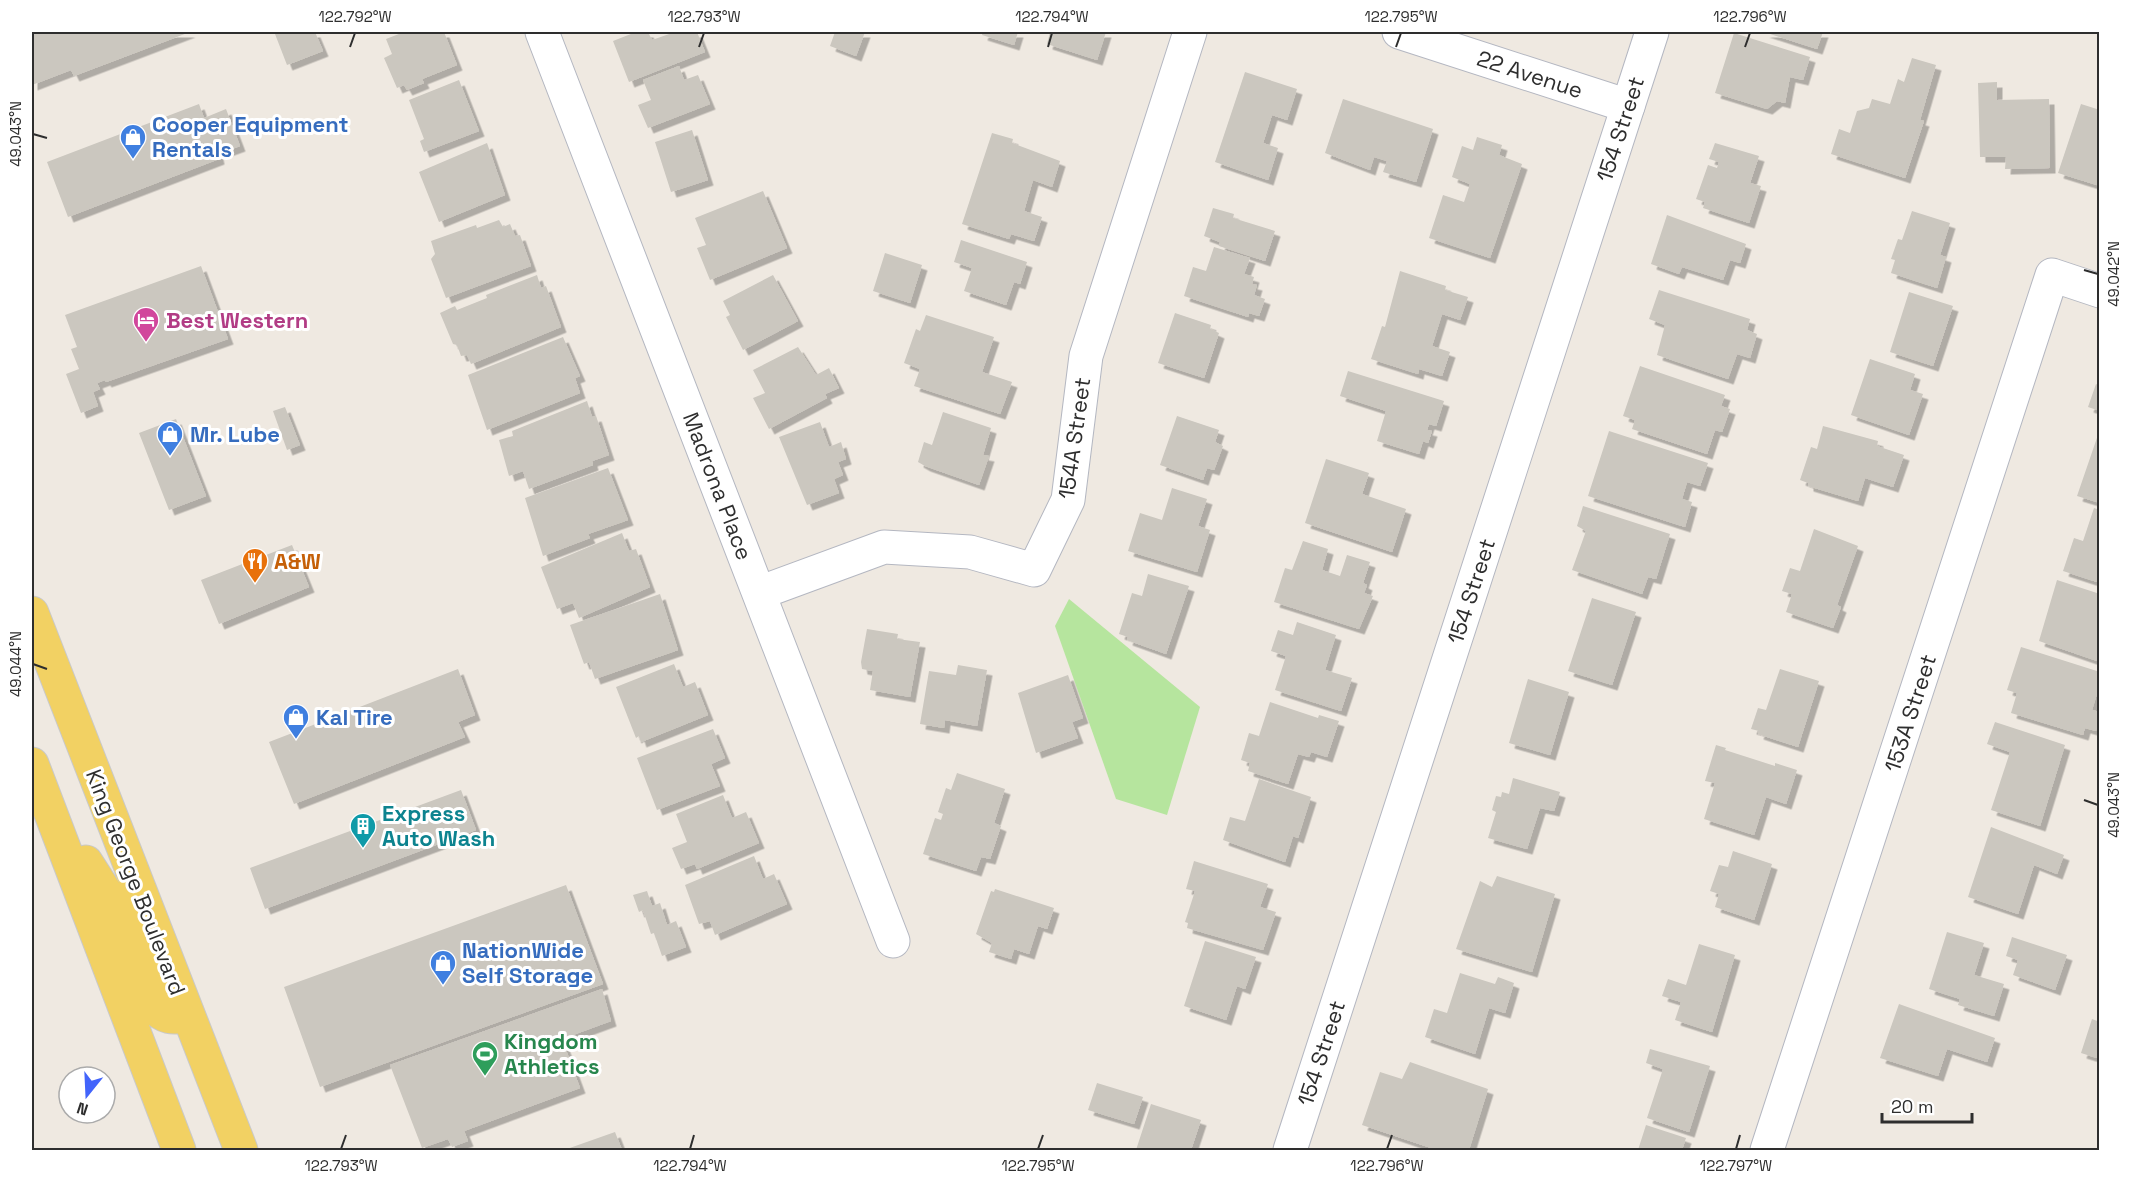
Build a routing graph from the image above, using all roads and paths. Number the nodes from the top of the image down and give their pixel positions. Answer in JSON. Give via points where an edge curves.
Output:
{"nodes":[{"id":1,"x":542,"y":32,"type":"edge"},
{"id":2,"x":1190,"y":32,"type":"edge"},
{"id":3,"x":1399,"y":32,"type":"edge"},
{"id":4,"x":1652,"y":32,"type":"edge"},
{"id":5,"x":1628,"y":106,"type":"junction"},
{"id":6,"x":2100,"y":291,"type":"edge"},
{"id":7,"x":759,"y":592,"type":"junction"},
{"id":8,"x":34,"y":623,"type":"edge"},
{"id":9,"x":32,"y":764,"type":"edge"},
{"id":10,"x":48,"y":805,"type":"junction"},
{"id":11,"x":893,"y":941,"type":"dead end"},
{"id":12,"x":188,"y":1015,"type":"junction"},
{"id":13,"x":179,"y":1150,"type":"edge"},
{"id":14,"x":241,"y":1150,"type":"edge"},
{"id":15,"x":1290,"y":1150,"type":"edge"},
{"id":16,"x":1767,"y":1150,"type":"edge"}],
"edges":[{"from":1,"to":7,"type":"street","name":"Madrona Place"},
{"from":2,"to":7,"type":"street","name":"154A Street","via":[[1086,357],[1068,500],[1034,570],[970,552],[884,547]]},
{"from":3,"to":5,"type":"street","name":"22 Avenue"},
{"from":4,"to":5,"type":"street","name":"154 Street"},
{"from":5,"to":15,"type":"street","name":"154 Street"},
{"from":6,"to":16,"type":"street","name":"153A Street","via":[[2052,275]]},
{"from":7,"to":11,"type":"street","name":"Madrona Place"},
{"from":8,"to":12,"type":"main road","name":"King George Boulevard"},
{"from":9,"to":10,"type":"main road"},
{"from":10,"to":12,"type":"main road","via":[[106,893],[153,1006],[163,1016]]},
{"from":10,"to":13,"type":"main road"},
{"from":12,"to":14,"type":"main road","name":"King George Boulevard"}]}
